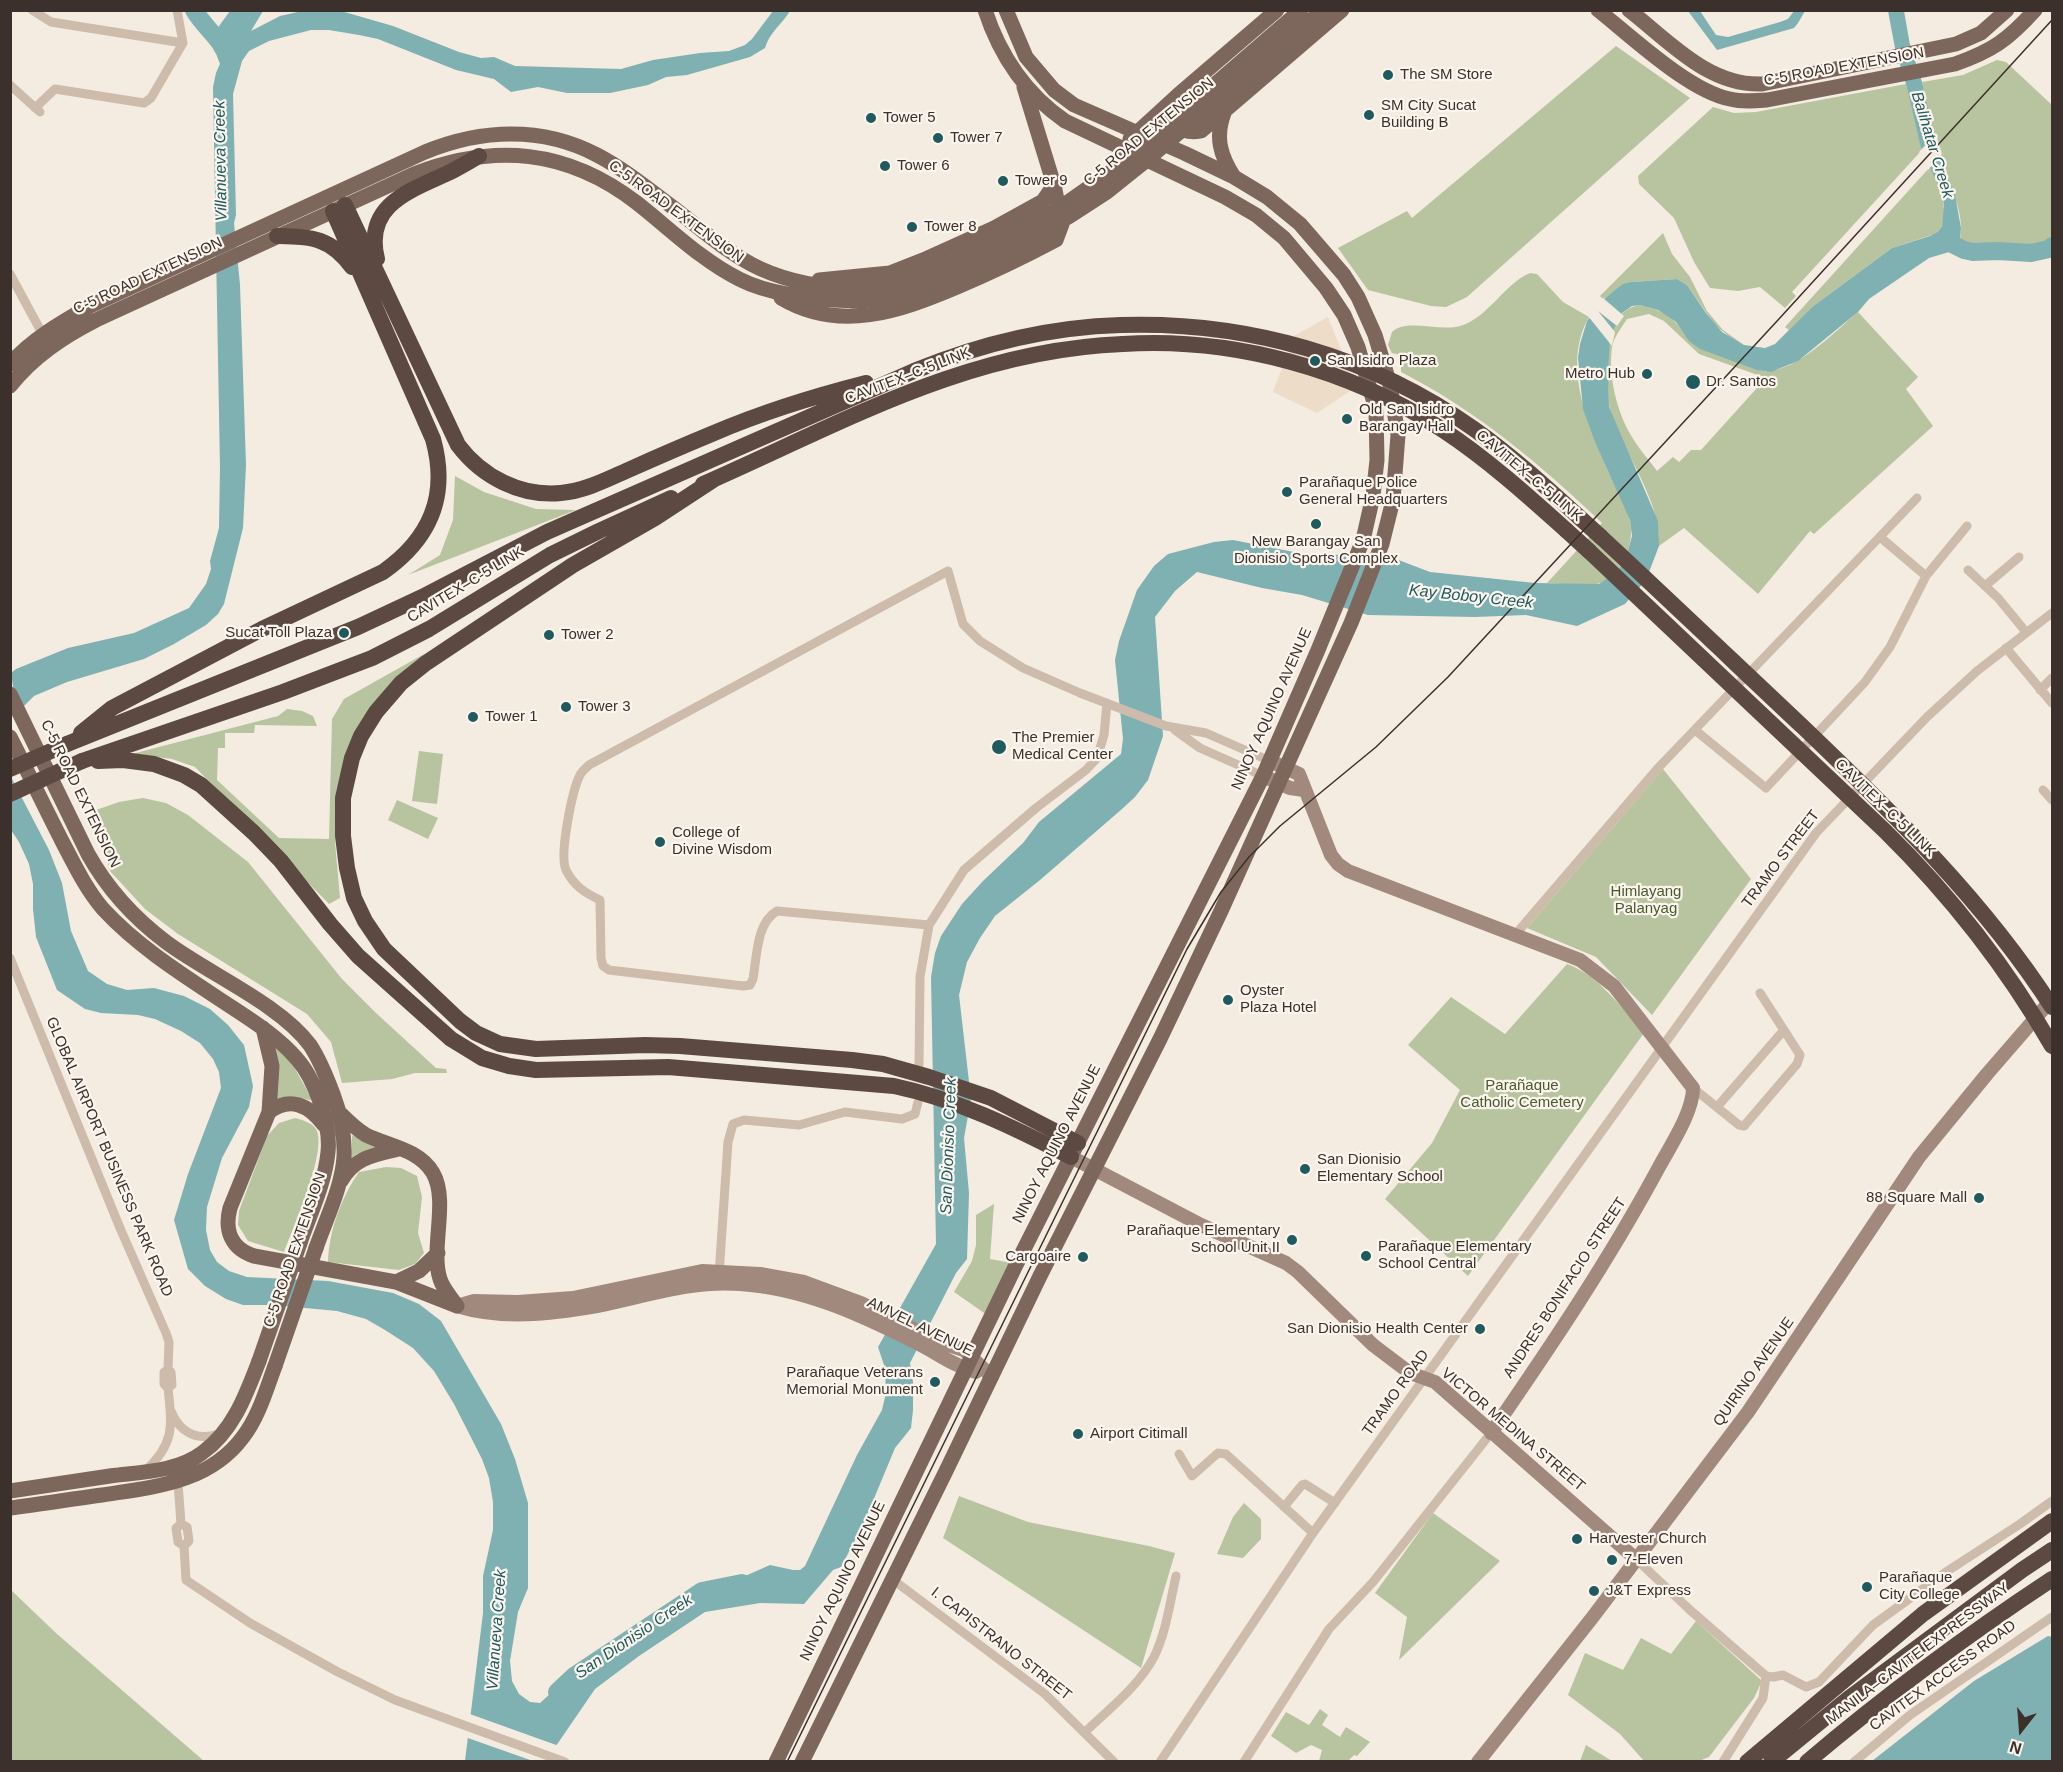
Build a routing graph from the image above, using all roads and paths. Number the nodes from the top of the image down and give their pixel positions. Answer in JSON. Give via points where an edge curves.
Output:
{"nodes":[{"id":1,"x":32,"y":10,"type":"edge"},
{"id":2,"x":177,"y":10,"type":"edge"},
{"id":3,"x":985,"y":10,"type":"edge"},
{"id":4,"x":1006,"y":10,"type":"edge"},
{"id":5,"x":1277,"y":10,"type":"edge"},
{"id":6,"x":1301,"y":10,"type":"edge"},
{"id":7,"x":1323,"y":10,"type":"edge"},
{"id":8,"x":1341,"y":10,"type":"edge"},
{"id":9,"x":1598,"y":10,"type":"edge"},
{"id":10,"x":1629,"y":10,"type":"edge"},
{"id":11,"x":2007,"y":10,"type":"edge"},
{"id":12,"x":2035,"y":10,"type":"edge"},
{"id":13,"x":183,"y":43,"type":"junction"},
{"id":14,"x":1023,"y":82,"type":"junction"},
{"id":15,"x":10,"y":85,"type":"edge"},
{"id":16,"x":1178,"y":95,"type":"junction"},
{"id":17,"x":1225,"y":110,"type":"junction"},
{"id":18,"x":1137,"y":132,"type":"junction"},
{"id":19,"x":1121,"y":147,"type":"junction"},
{"id":20,"x":479,"y":156,"type":"junction"},
{"id":21,"x":1234,"y":177,"type":"junction"},
{"id":22,"x":1054,"y":185,"type":"junction"},
{"id":23,"x":339,"y":208,"type":"junction"},
{"id":24,"x":1014,"y":216,"type":"junction"},
{"id":25,"x":277,"y":236,"type":"junction"},
{"id":26,"x":1029,"y":255,"type":"junction"},
{"id":27,"x":201,"y":263,"type":"junction"},
{"id":28,"x":10,"y":274,"type":"edge"},
{"id":29,"x":362,"y":280,"type":"junction"},
{"id":30,"x":801,"y":282,"type":"junction"},
{"id":31,"x":383,"y":286,"type":"junction"},
{"id":32,"x":767,"y":289,"type":"junction"},
{"id":33,"x":859,"y":295,"type":"junction"},
{"id":34,"x":43,"y":335,"type":"junction"},
{"id":35,"x":1377,"y":341,"type":"junction"},
{"id":36,"x":1358,"y":348,"type":"junction"},
{"id":37,"x":10,"y":364,"type":"edge"},
{"id":38,"x":914,"y":371,"type":"junction"},
{"id":39,"x":10,"y":386,"type":"edge"},
{"id":40,"x":1398,"y":435,"type":"junction"},
{"id":41,"x":1377,"y":437,"type":"junction"},
{"id":42,"x":713,"y":480,"type":"junction"},
{"id":43,"x":1917,"y":498,"type":"dead end"},
{"id":44,"x":1967,"y":526,"type":"dead end"},
{"id":45,"x":1880,"y":537,"type":"junction"},
{"id":46,"x":2019,"y":556,"type":"dead end"},
{"id":47,"x":1968,"y":570,"type":"dead end"},
{"id":48,"x":1926,"y":576,"type":"junction"},
{"id":49,"x":1985,"y":586,"type":"junction"},
{"id":50,"x":2052,"y":613,"type":"edge"},
{"id":51,"x":2026,"y":632,"type":"junction"},
{"id":52,"x":2006,"y":648,"type":"junction"},
{"id":53,"x":2052,"y":678,"type":"edge"},
{"id":54,"x":2040,"y":690,"type":"junction"},
{"id":55,"x":10,"y":694,"type":"edge"},
{"id":56,"x":2052,"y":703,"type":"edge"},
{"id":57,"x":1112,"y":705,"type":"junction"},
{"id":58,"x":1170,"y":728,"type":"junction"},
{"id":59,"x":1695,"y":730,"type":"junction"},
{"id":60,"x":10,"y":737,"type":"edge"},
{"id":61,"x":67,"y":744,"type":"junction"},
{"id":62,"x":82,"y":761,"type":"junction"},
{"id":63,"x":1270,"y":761,"type":"junction"},
{"id":64,"x":1287,"y":768,"type":"junction"},
{"id":65,"x":10,"y":769,"type":"edge"},
{"id":66,"x":1263,"y":776,"type":"junction"},
{"id":67,"x":1280,"y":784,"type":"junction"},
{"id":68,"x":1304,"y":790,"type":"junction"},
{"id":69,"x":2043,"y":790,"type":"dead end"},
{"id":70,"x":10,"y":794,"type":"edge"},
{"id":71,"x":2052,"y":800,"type":"edge"},
{"id":72,"x":929,"y":925,"type":"junction"},
{"id":73,"x":1515,"y":935,"type":"junction"},
{"id":74,"x":10,"y":957,"type":"edge"},
{"id":75,"x":1760,"y":993,"type":"dead end"},
{"id":76,"x":2052,"y":999,"type":"edge"},
{"id":77,"x":2052,"y":1007,"type":"edge"},
{"id":78,"x":263,"y":1028,"type":"junction"},
{"id":79,"x":1784,"y":1030,"type":"junction"},
{"id":80,"x":2052,"y":1046,"type":"edge"},
{"id":81,"x":1663,"y":1047,"type":"junction"},
{"id":82,"x":924,"y":1071,"type":"junction"},
{"id":83,"x":1693,"y":1088,"type":"junction"},
{"id":84,"x":923,"y":1099,"type":"junction"},
{"id":85,"x":1717,"y":1107,"type":"junction"},
{"id":86,"x":270,"y":1113,"type":"junction"},
{"id":87,"x":341,"y":1114,"type":"junction"},
{"id":88,"x":326,"y":1127,"type":"junction"},
{"id":89,"x":400,"y":1148,"type":"junction"},
{"id":90,"x":1074,"y":1150,"type":"junction"},
{"id":91,"x":1094,"y":1169,"type":"junction"},
{"id":92,"x":337,"y":1189,"type":"junction"},
{"id":93,"x":438,"y":1253,"type":"junction"},
{"id":94,"x":718,"y":1277,"type":"junction"},
{"id":95,"x":396,"y":1282,"type":"junction"},
{"id":96,"x":457,"y":1306,"type":"junction"},
{"id":97,"x":969,"y":1364,"type":"junction"},
{"id":98,"x":992,"y":1377,"type":"junction"},
{"id":99,"x":1425,"y":1378,"type":"junction"},
{"id":100,"x":171,"y":1411,"type":"junction"},
{"id":101,"x":1491,"y":1433,"type":"junction"},
{"id":102,"x":222,"y":1434,"type":"junction"},
{"id":103,"x":1179,"y":1454,"type":"dead end"},
{"id":104,"x":145,"y":1471,"type":"junction"},
{"id":105,"x":178,"y":1482,"type":"junction"},
{"id":106,"x":10,"y":1491,"type":"edge"},
{"id":107,"x":2052,"y":1501,"type":"edge"},
{"id":108,"x":1335,"y":1503,"type":"junction"},
{"id":109,"x":1284,"y":1507,"type":"junction"},
{"id":110,"x":10,"y":1508,"type":"edge"},
{"id":111,"x":2052,"y":1521,"type":"edge"},
{"id":112,"x":1314,"y":1533,"type":"junction"},
{"id":113,"x":2052,"y":1550,"type":"edge"},
{"id":114,"x":1637,"y":1560,"type":"junction"},
{"id":115,"x":1176,"y":1576,"type":"dead end"},
{"id":116,"x":892,"y":1579,"type":"junction"},
{"id":117,"x":2052,"y":1579,"type":"edge"},
{"id":118,"x":2052,"y":1617,"type":"edge"},
{"id":119,"x":1766,"y":1676,"type":"junction"},
{"id":120,"x":1085,"y":1732,"type":"junction"},
{"id":121,"x":565,"y":1761,"type":"edge"},
{"id":122,"x":776,"y":1761,"type":"edge"},
{"id":123,"x":802,"y":1761,"type":"edge"},
{"id":124,"x":1114,"y":1761,"type":"edge"},
{"id":125,"x":1160,"y":1761,"type":"edge"},
{"id":126,"x":1244,"y":1761,"type":"edge"},
{"id":127,"x":1478,"y":1761,"type":"edge"},
{"id":128,"x":1723,"y":1761,"type":"edge"},
{"id":129,"x":1747,"y":1761,"type":"edge"},
{"id":130,"x":1771,"y":1761,"type":"edge"},
{"id":131,"x":1807,"y":1761,"type":"edge"},
{"id":132,"x":1854,"y":1761,"type":"edge"}],
"edges":[{"from":1,"to":13,"type":"street","via":[[51,22]]},
{"from":2,"to":13,"type":"street"},
{"from":3,"to":14,"type":"main road","via":[[1000,50]]},
{"from":4,"to":18,"type":"main road","via":[[1026,57],[1054,90],[1074,105]]},
{"from":5,"to":16,"type":"main road"},
{"from":6,"to":33,"type":"main road","name":"C-5 ROAD EXTENSION","bridge":true,"via":[[1118,167],[1064,205],[946,265]]},
{"from":7,"to":33,"type":"main road","name":"C-5 ROAD EXTENSION","bridge":true,"via":[[1142,164],[1070,216],[958,274],[884,299]]},
{"from":8,"to":17,"type":"main road"},
{"from":9,"to":12,"type":"main road","name":"C-5 ROAD EXTENSION","via":[[1685,78],[1712,94],[1746,101],[1955,64],[1983,54],[2008,38]]},
{"from":10,"to":11,"type":"main road","name":"C-5 ROAD EXTENSION","via":[[1703,68],[1747,85],[1956,44],[1980,33]]},
{"from":13,"to":15,"type":"street","via":[[151,98],[144,103],[55,89],[37,110]]},
{"from":14,"to":19,"type":"main road","name":"NINOY AQUINO AVENUE","via":[[1046,108],[1065,121]]},
{"from":14,"to":22,"type":"main road"},
{"from":16,"to":17,"type":"main road","via":[[1172,117],[1184,130],[1201,131]]},
{"from":16,"to":18,"type":"main road"},
{"from":17,"to":21,"type":"main road","via":[[1219,145]]},
{"from":18,"to":19,"type":"main road"},
{"from":18,"to":21,"type":"main road"},
{"from":19,"to":36,"type":"main road","name":"NINOY AQUINO AVENUE","via":[[1226,197],[1284,238],[1332,297]]},
{"from":20,"to":23,"type":"main road","name":"C-5 ROAD EXTENSION","via":[[430,168]]},
{"from":20,"to":31,"type":"highway","via":[[406,194],[382,214],[373,243]]},
{"from":20,"to":32,"type":"main road","name":"C-5 ROAD EXTENSION","via":[[538,158],[592,174],[625,194],[724,270]]},
{"from":21,"to":35,"type":"main road","via":[[1300,224],[1323,250],[1358,297]]},
{"from":22,"to":24,"type":"main road","via":[[1043,201]]},
{"from":22,"to":26,"type":"main road","via":[[1062,224],[1056,240]]},
{"from":23,"to":25,"type":"main road","name":"C-5 ROAD EXTENSION"},
{"from":23,"to":29,"type":"highway"},
{"from":23,"to":31,"type":"highway"},
{"from":24,"to":26,"type":"main road","via":[[1030,216],[1041,226],[1041,241]]},
{"from":24,"to":30,"type":"main road","via":[[890,273]]},
{"from":25,"to":27,"type":"main road","name":"C-5 ROAD EXTENSION"},
{"from":25,"to":29,"type":"highway","via":[[310,237],[326,242]]},
{"from":26,"to":32,"type":"main road","via":[[911,306],[874,315],[820,313],[788,302]]},
{"from":27,"to":30,"type":"main road","name":"C-5 ROAD EXTENSION","via":[[242,234],[451,142],[476,136],[523,134],[560,141],[596,154],[733,253],[761,269]]},
{"from":27,"to":34,"type":"main road","name":"C-5 ROAD EXTENSION","via":[[90,306]]},
{"from":27,"to":39,"type":"main road","name":"C-5 ROAD EXTENSION","via":[[65,336],[35,359]]},
{"from":28,"to":34,"type":"street"},
{"from":29,"to":61,"type":"highway","via":[[436,451],[437,494],[430,521],[420,537],[383,572],[262,629],[112,708]]},
{"from":30,"to":33,"type":"main road","name":"C-5 ROAD EXTENSION"},
{"from":31,"to":38,"type":"highway","via":[[458,445],[496,479],[534,492],[577,490],[768,412],[824,393]]},
{"from":32,"to":33,"type":"main road","name":"C-5 ROAD EXTENSION","via":[[834,300]]},
{"from":34,"to":37,"type":"main road","name":"C-5 ROAD EXTENSION"},
{"from":35,"to":36,"type":"main road"},
{"from":35,"to":40,"type":"main road","via":[[1390,385]]},
{"from":36,"to":41,"type":"main road","name":"NINOY AQUINO AVENUE","via":[[1376,410]]},
{"from":38,"to":61,"type":"highway","name":"CAVITEX–C-5 LINK","via":[[547,532],[358,627]]},
{"from":38,"to":77,"type":"highway","name":"CAVITEX–C-5 LINK","bridge":true,"via":[[966,352],[1067,329],[1165,325],[1272,339],[1362,367],[1415,393],[1488,439],[1601,537],[1912,832],[1993,924]]},
{"from":40,"to":41,"type":"main road"},
{"from":40,"to":64,"type":"main road","via":[[1393,500],[1382,544]]},
{"from":41,"to":63,"type":"main road","name":"NINOY AQUINO AVENUE","via":[[1373,496],[1363,540]]},
{"from":42,"to":62,"type":"highway","name":"CAVITEX–C-5 LINK","via":[[571,544],[429,629],[372,658]]},
{"from":42,"to":80,"type":"highway","name":"CAVITEX–C-5 LINK","bridge":true,"via":[[882,403],[957,374],[1049,351],[1123,344],[1225,349],[1323,372],[1367,389],[1419,416],[1488,463],[1566,530],[1904,850],[1964,918]]},
{"from":42,"to":82,"type":"highway","via":[[481,626],[426,663],[389,695],[361,736],[345,783],[343,836],[354,898],[374,935],[406,971],[469,1027],[500,1044],[536,1049],[680,1046],[852,1060]]},
{"from":43,"to":45,"type":"street"},
{"from":44,"to":48,"type":"street"},
{"from":45,"to":48,"type":"street"},
{"from":45,"to":59,"type":"street"},
{"from":46,"to":49,"type":"street"},
{"from":47,"to":49,"type":"street"},
{"from":48,"to":59,"type":"street","via":[[1890,647],[1865,682],[1766,788]]},
{"from":49,"to":51,"type":"street"},
{"from":50,"to":51,"type":"street","name":"TRAMO STREET"},
{"from":51,"to":52,"type":"street","name":"TRAMO STREET"},
{"from":52,"to":54,"type":"street"},
{"from":52,"to":81,"type":"street","name":"TRAMO STREET","via":[[1928,717],[1816,833]]},
{"from":53,"to":54,"type":"street"},
{"from":54,"to":56,"type":"street"},
{"from":55,"to":87,"type":"main road","name":"C-5 ROAD EXTENSION","via":[[102,878],[166,942],[291,1026],[321,1064]]},
{"from":57,"to":58,"type":"street"},
{"from":57,"to":72,"type":"street","via":[[1097,758],[964,870]]},
{"from":57,"to":72,"type":"street","via":[[1023,669],[970,634],[963,624],[948,571],[589,765],[579,777],[565,835],[565,868],[573,882],[600,900],[603,966],[609,970],[750,985],[764,923],[777,911]]},
{"from":58,"to":63,"type":"street","via":[[1206,732]]},
{"from":58,"to":66,"type":"street","via":[[1200,748]]},
{"from":59,"to":73,"type":"street"},
{"from":60,"to":78,"type":"main road","name":"C-5 ROAD EXTENSION","via":[[70,858],[103,908],[156,956]]},
{"from":61,"to":65,"type":"highway","name":"CAVITEX–C-5 LINK","bridge":true},
{"from":62,"to":70,"type":"highway","name":"CAVITEX–C-5 LINK","bridge":true},
{"from":62,"to":84,"type":"highway","via":[[154,764],[201,785],[269,848],[358,956],[451,1040],[482,1058],[536,1070],[668,1067],[880,1084]]},
{"from":63,"to":64,"type":"main road"},
{"from":63,"to":66,"type":"main road","name":"NINOY AQUINO AVENUE"},
{"from":64,"to":67,"type":"main road"},
{"from":64,"to":68,"type":"main road","via":[[1299,774]]},
{"from":66,"to":67,"type":"main road"},
{"from":66,"to":90,"type":"main road","name":"NINOY AQUINO AVENUE"},
{"from":67,"to":68,"type":"main road"},
{"from":67,"to":91,"type":"main road"},
{"from":68,"to":73,"type":"main road","via":[[1338,864]]},
{"from":69,"to":71,"type":"street"},
{"from":72,"to":82,"type":"street","via":[[920,976]]},
{"from":73,"to":81,"type":"main road","via":[[1580,960],[1598,972]]},
{"from":74,"to":100,"type":"street","name":"GLOBAL AIRPORT BUSINESS PARK ROAD","via":[[166,1333]]},
{"from":75,"to":79,"type":"street"},
{"from":76,"to":114,"type":"main road","name":"QUIRINO AVENUE","via":[[1919,1157],[1748,1412]]},
{"from":78,"to":86,"type":"main road","via":[[272,1065]]},
{"from":78,"to":88,"type":"main road","name":"C-5 ROAD EXTENSION","via":[[298,1060],[310,1079]]},
{"from":79,"to":85,"type":"street"},
{"from":79,"to":85,"type":"street","via":[[1800,1059],[1748,1124],[1739,1125]]},
{"from":81,"to":83,"type":"main road"},
{"from":81,"to":99,"type":"street","name":"TRAMO ROAD"},
{"from":82,"to":90,"type":"highway","via":[[1002,1103]]},
{"from":83,"to":85,"type":"street"},
{"from":83,"to":101,"type":"main road","name":"ANDRES BONIFACIO STREET","via":[[1681,1124],[1626,1229]]},
{"from":84,"to":90,"type":"highway","via":[[979,1113]]},
{"from":84,"to":94,"type":"street","via":[[915,1114],[902,1119],[845,1112],[799,1125],[744,1120],[733,1124],[728,1142]]},
{"from":86,"to":88,"type":"main road","via":[[279,1105],[300,1106],[317,1115]]},
{"from":86,"to":95,"type":"main road","via":[[230,1208],[228,1224],[234,1243],[243,1252],[260,1258]]},
{"from":87,"to":89,"type":"main road","via":[[363,1133]]},
{"from":87,"to":92,"type":"main road","name":"C-5 ROAD EXTENSION","via":[[344,1159]]},
{"from":88,"to":102,"type":"main road","name":"C-5 ROAD EXTENSION","bridge":true,"via":[[329,1141],[325,1172],[259,1361],[237,1414]]},
{"from":89,"to":92,"type":"main road","via":[[354,1164]]},
{"from":89,"to":93,"type":"main road","via":[[424,1162],[435,1177]]},
{"from":90,"to":91,"type":"main road","name":"VICTOR MEDINA STREET"},
{"from":90,"to":97,"type":"main road","name":"NINOY AQUINO AVENUE"},
{"from":91,"to":98,"type":"main road"},
{"from":91,"to":99,"type":"main road","name":"VICTOR MEDINA STREET","via":[[1201,1225],[1286,1263],[1373,1345],[1410,1373]]},
{"from":92,"to":105,"type":"main road","name":"C-5 ROAD EXTENSION","bridge":true,"via":[[260,1406],[229,1453]]},
{"from":93,"to":95,"type":"main road","via":[[425,1266]]},
{"from":93,"to":96,"type":"main road","via":[[439,1278]]},
{"from":94,"to":96,"type":"main road","name":"AMVEL AVENUE","via":[[682,1274],[573,1298],[474,1301]]},
{"from":94,"to":97,"type":"main road","name":"AMVEL AVENUE","via":[[760,1274],[804,1282],[851,1299],[933,1345],[964,1350]]},
{"from":95,"to":96,"type":"main road"},
{"from":97,"to":98,"type":"main road","name":"AMVEL AVENUE"},
{"from":97,"to":122,"type":"main road","name":"NINOY AQUINO AVENUE"},
{"from":98,"to":116,"type":"main road"},
{"from":99,"to":101,"type":"main road","name":"VICTOR MEDINA STREET"},
{"from":99,"to":108,"type":"street","name":"TRAMO ROAD"},
{"from":100,"to":102,"type":"street","via":[[180,1426],[193,1436],[208,1438]]},
{"from":100,"to":104,"type":"street","name":"GLOBAL AIRPORT BUSINESS PARK ROAD","via":[[166,1448]]},
{"from":101,"to":114,"type":"main road","name":"VICTOR MEDINA STREET"},
{"from":101,"to":126,"type":"street","name":"ANDRES BONIFACIO STREET","via":[[1373,1582],[1329,1629]]},
{"from":102,"to":104,"type":"main road","name":"C-5 ROAD EXTENSION","via":[[192,1459]]},
{"from":103,"to":109,"type":"street","via":[[1192,1476],[1218,1453],[1226,1454]]},
{"from":104,"to":106,"type":"main road","name":"C-5 ROAD EXTENSION"},
{"from":105,"to":110,"type":"main road","name":"C-5 ROAD EXTENSION"},
{"from":105,"to":121,"type":"street","via":[[181,1524],[176,1528],[178,1542],[184,1546],[186,1580],[250,1623],[395,1700]]},
{"from":107,"to":119,"type":"street","via":[[1873,1625],[1819,1682],[1806,1687],[1782,1675]]},
{"from":108,"to":109,"type":"street","via":[[1305,1484]]},
{"from":108,"to":112,"type":"street","name":"TRAMO ROAD"},
{"from":109,"to":112,"type":"street"},
{"from":111,"to":129,"type":"highway","via":[[1923,1614]]},
{"from":112,"to":125,"type":"street","name":"TRAMO ROAD"},
{"from":113,"to":130,"type":"highway","name":"MANILA–CAVITE EXPRESSWAY","via":[[1848,1699]]},
{"from":114,"to":119,"type":"street","name":"VICTOR MEDINA STREET"},
{"from":114,"to":127,"type":"main road","name":"QUIRINO AVENUE"},
{"from":115,"to":120,"type":"street","via":[[1155,1655],[1140,1678]]},
{"from":116,"to":120,"type":"street","name":"I. CAPISTRANO STREET","via":[[1045,1694]]},
{"from":116,"to":123,"type":"main road"},
{"from":117,"to":131,"type":"highway","name":"MANILA–CAVITE EXPRESSWAY","via":[[1948,1651]]},
{"from":118,"to":132,"type":"street","name":"CAVITEX ACCESS ROAD","via":[[1911,1715]]},
{"from":119,"to":128,"type":"street","via":[[1763,1698]]},
{"from":120,"to":124,"type":"street","name":"I. CAPISTRANO STREET"}]}
